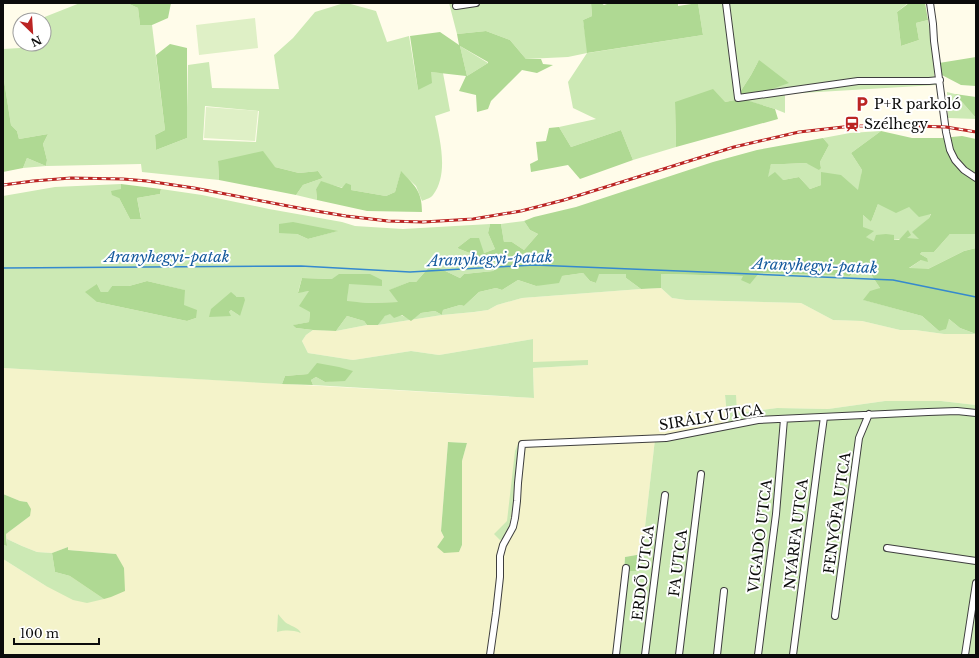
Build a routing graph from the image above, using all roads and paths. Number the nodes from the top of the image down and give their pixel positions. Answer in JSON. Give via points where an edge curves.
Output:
{"nodes":[{"id":1,"x":476,"y":3,"type":"edge"},
{"id":2,"x":726,"y":3,"type":"edge"},
{"id":3,"x":930,"y":3,"type":"edge"},
{"id":4,"x":456,"y":6,"type":"dead end"},
{"id":5,"x":940,"y":80,"type":"junction"},
{"id":6,"x":976,"y":178,"type":"edge"},
{"id":7,"x":976,"y":413,"type":"edge"},
{"id":8,"x":870,"y":414,"type":"junction"},
{"id":9,"x":824,"y":417,"type":"junction"},
{"id":10,"x":784,"y":419,"type":"junction"},
{"id":11,"x":701,"y":474,"type":"dead end"},
{"id":12,"x":665,"y":495,"type":"dead end"},
{"id":13,"x":887,"y":548,"type":"dead end"},
{"id":14,"x":976,"y":561,"type":"edge"},
{"id":15,"x":626,"y":568,"type":"dead end"},
{"id":16,"x":976,"y":583,"type":"edge"},
{"id":17,"x":724,"y":591,"type":"dead end"},
{"id":18,"x":835,"y":616,"type":"dead end"},
{"id":19,"x":490,"y":655,"type":"edge"},
{"id":20,"x":616,"y":655,"type":"edge"},
{"id":21,"x":645,"y":655,"type":"edge"},
{"id":22,"x":679,"y":655,"type":"edge"},
{"id":23,"x":717,"y":655,"type":"edge"},
{"id":24,"x":758,"y":655,"type":"edge"},
{"id":25,"x":793,"y":655,"type":"edge"},
{"id":26,"x":965,"y":655,"type":"edge"}],
"edges":[{"from":1,"to":4,"type":"street"},
{"from":2,"to":5,"type":"street","via":[[738,98],[858,81]]},
{"from":3,"to":5,"type":"street"},
{"from":5,"to":6,"type":"street","via":[[950,150],[964,170]]},
{"from":7,"to":8,"type":"street","name":"SIRÁLY UTCA","via":[[957,411]]},
{"from":8,"to":9,"type":"street","name":"SIRÁLY UTCA"},
{"from":8,"to":18,"type":"street","name":"FENYŐFA UTCA","via":[[859,438]]},
{"from":9,"to":10,"type":"street","name":"SIRÁLY UTCA"},
{"from":9,"to":25,"type":"street","name":"NYÁRFA UTCA"},
{"from":10,"to":19,"type":"street","name":"SIRÁLY UTCA","via":[[758,420],[666,438],[522,444],[515,518],[500,556],[500,577]]},
{"from":10,"to":24,"type":"street","name":"VIGADÓ UTCA","via":[[776,514]]},
{"from":11,"to":22,"type":"street","name":"FA UTCA"},
{"from":12,"to":21,"type":"street","name":"ERDŐ UTCA"},
{"from":13,"to":14,"type":"street"},
{"from":15,"to":20,"type":"street"},
{"from":16,"to":26,"type":"street"},
{"from":17,"to":23,"type":"street"}]}
